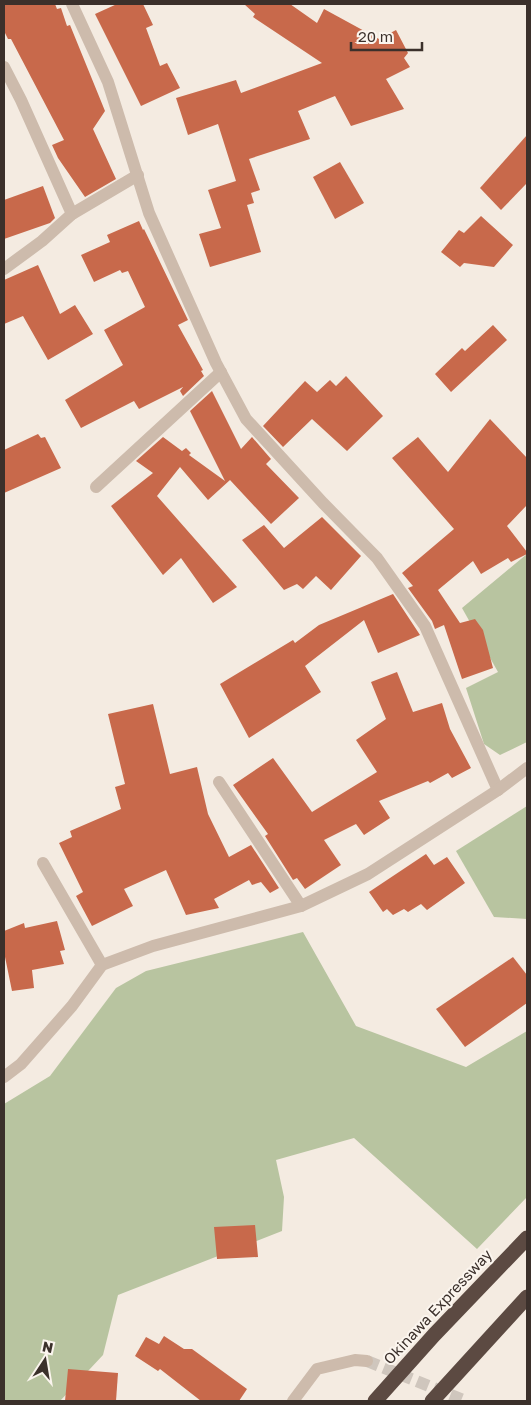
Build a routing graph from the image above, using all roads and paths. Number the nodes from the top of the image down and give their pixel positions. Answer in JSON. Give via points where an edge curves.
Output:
{"nodes":[{"id":1,"x":72,"y":4,"type":"edge"},
{"id":2,"x":4,"y":67,"type":"edge"},
{"id":3,"x":138,"y":175,"type":"junction"},
{"id":4,"x":72,"y":214,"type":"junction"},
{"id":5,"x":4,"y":269,"type":"edge"},
{"id":6,"x":221,"y":372,"type":"junction"},
{"id":7,"x":96,"y":487,"type":"dead end"},
{"id":8,"x":527,"y":768,"type":"edge"},
{"id":9,"x":218,"y":782,"type":"dead end"},
{"id":10,"x":498,"y":790,"type":"junction"},
{"id":11,"x":43,"y":863,"type":"dead end"},
{"id":12,"x":301,"y":906,"type":"junction"},
{"id":13,"x":102,"y":965,"type":"junction"},
{"id":14,"x":4,"y":1076,"type":"edge"},
{"id":15,"x":527,"y":1238,"type":"edge"},
{"id":16,"x":527,"y":1297,"type":"edge"},
{"id":17,"x":367,"y":1361,"type":"tunnel mouth"},
{"id":18,"x":293,"y":1401,"type":"edge"},
{"id":19,"x":375,"y":1401,"type":"edge"},
{"id":20,"x":432,"y":1401,"type":"edge"}],
"edges":[{"from":1,"to":3,"type":"street","via":[[108,82]]},
{"from":2,"to":4,"type":"street"},
{"from":3,"to":4,"type":"street"},
{"from":3,"to":6,"type":"street","via":[[149,213]]},
{"from":4,"to":5,"type":"street"},
{"from":6,"to":7,"type":"street"},
{"from":6,"to":10,"type":"street","via":[[246,420],[322,504],[377,558],[425,626]]},
{"from":8,"to":10,"type":"street"},
{"from":9,"to":12,"type":"street"},
{"from":10,"to":12,"type":"street","via":[[368,874]]},
{"from":11,"to":13,"type":"street"},
{"from":12,"to":13,"type":"street","via":[[152,946]]},
{"from":13,"to":14,"type":"street","via":[[72,1006],[20,1064]]},
{"from":15,"to":19,"type":"highway","name":"Okinawa Expressway"},
{"from":16,"to":20,"type":"highway"},
{"from":17,"to":18,"type":"street","via":[[355,1360],[317,1369]]}]}
